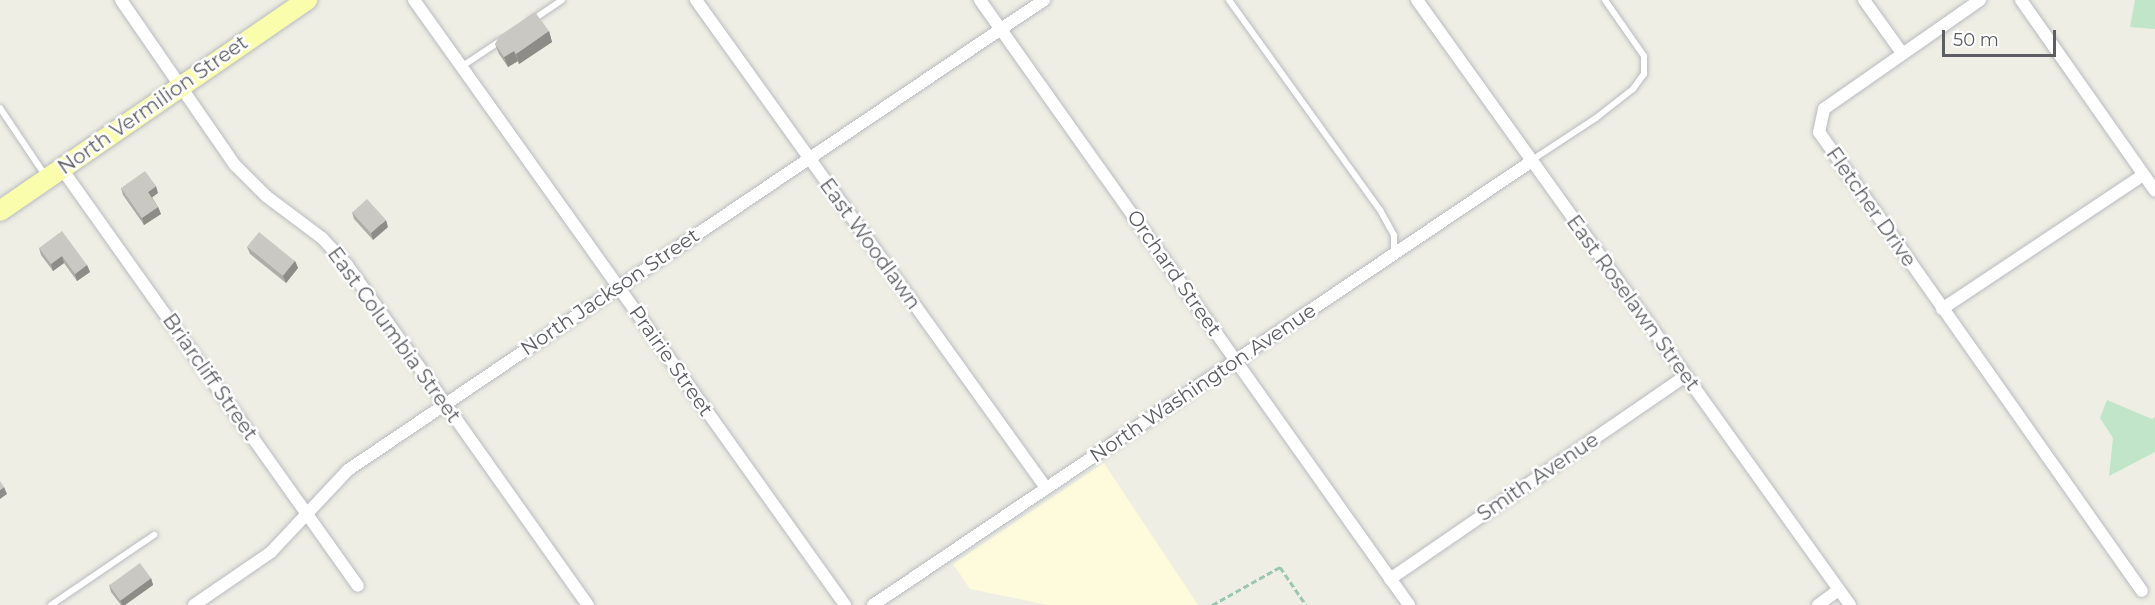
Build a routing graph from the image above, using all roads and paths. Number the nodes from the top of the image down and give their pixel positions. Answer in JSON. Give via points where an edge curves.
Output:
{"nodes":[{"id":1,"x":121,"y":0,"type":"edge"},
{"id":2,"x":307,"y":0,"type":"edge"},
{"id":3,"x":414,"y":0,"type":"edge"},
{"id":4,"x":562,"y":0,"type":"edge"},
{"id":5,"x":696,"y":0,"type":"edge"},
{"id":6,"x":980,"y":0,"type":"edge"},
{"id":7,"x":1044,"y":0,"type":"edge"},
{"id":8,"x":1229,"y":0,"type":"edge"},
{"id":9,"x":1417,"y":0,"type":"edge"},
{"id":10,"x":1605,"y":0,"type":"edge"},
{"id":11,"x":1864,"y":0,"type":"edge"},
{"id":12,"x":1980,"y":0,"type":"edge"},
{"id":13,"x":2020,"y":0,"type":"edge"},
{"id":14,"x":521,"y":27,"type":"edge"},
{"id":15,"x":1001,"y":29,"type":"junction"},
{"id":16,"x":512,"y":34,"type":"edge"},
{"id":17,"x":1902,"y":53,"type":"junction"},
{"id":18,"x":461,"y":67,"type":"junction"},
{"id":19,"x":180,"y":86,"type":"junction"},
{"id":20,"x":0,"y":108,"type":"edge"},
{"id":21,"x":807,"y":157,"type":"junction"},
{"id":22,"x":1532,"y":160,"type":"junction"},
{"id":23,"x":54,"y":174,"type":"junction"},
{"id":24,"x":2143,"y":175,"type":"junction"},
{"id":25,"x":2155,"y":191,"type":"edge"},
{"id":26,"x":0,"y":211,"type":"edge"},
{"id":27,"x":1394,"y":254,"type":"junction"},
{"id":28,"x":619,"y":287,"type":"junction"},
{"id":29,"x":1942,"y":309,"type":"junction"},
{"id":30,"x":1236,"y":361,"type":"junction"},
{"id":31,"x":1685,"y":376,"type":"junction"},
{"id":32,"x":444,"y":403,"type":"junction"},
{"id":33,"x":1046,"y":488,"type":"junction"},
{"id":34,"x":306,"y":513,"type":"junction"},
{"id":35,"x":154,"y":535,"type":"dead end"},
{"id":36,"x":1390,"y":579,"type":"junction"},
{"id":37,"x":358,"y":586,"type":"dead end"},
{"id":38,"x":1839,"y":590,"type":"junction"},
{"id":39,"x":2142,"y":591,"type":"dead end"},
{"id":40,"x":51,"y":605,"type":"edge"},
{"id":41,"x":194,"y":605,"type":"edge"},
{"id":42,"x":588,"y":605,"type":"edge"},
{"id":43,"x":845,"y":605,"type":"edge"},
{"id":44,"x":873,"y":605,"type":"edge"},
{"id":45,"x":1212,"y":605,"type":"edge"},
{"id":46,"x":1306,"y":605,"type":"edge"},
{"id":47,"x":1408,"y":605,"type":"edge"},
{"id":48,"x":1818,"y":605,"type":"edge"},
{"id":49,"x":1850,"y":605,"type":"edge"}],
"edges":[{"from":1,"to":19,"type":"street","name":"East Columbia Street"},
{"from":2,"to":19,"type":"main road","name":"North Vermilion Street"},
{"from":3,"to":18,"type":"street","name":"Prairie Street"},
{"from":4,"to":14,"type":"lane"},
{"from":5,"to":21,"type":"street","name":"East Woodlawn"},
{"from":6,"to":15,"type":"street","name":"Orchard Street"},
{"from":7,"to":15,"type":"street","name":"North Jackson Street"},
{"from":8,"to":27,"type":"lane","via":[[1380,210],[1394,235]]},
{"from":9,"to":22,"type":"street","name":"East Roselawn Street"},
{"from":10,"to":22,"type":"lane","via":[[1644,56],[1644,74],[1633,89],[1596,118]]},
{"from":11,"to":17,"type":"street"},
{"from":12,"to":17,"type":"street","name":"Fletcher Drive"},
{"from":13,"to":24,"type":"street"},
{"from":15,"to":21,"type":"street","name":"North Jackson Street"},
{"from":15,"to":30,"type":"street","name":"Orchard Street"},
{"from":16,"to":18,"type":"lane"},
{"from":17,"to":29,"type":"street","name":"Fletcher Drive","via":[[1824,109],[1819,132]]},
{"from":18,"to":28,"type":"street","name":"Prairie Street"},
{"from":19,"to":23,"type":"main road","name":"North Vermilion Street"},
{"from":19,"to":32,"type":"street","name":"East Columbia Street","via":[[235,165],[266,196],[322,238],[347,265]]},
{"from":20,"to":23,"type":"lane"},
{"from":21,"to":28,"type":"street","name":"North Jackson Street"},
{"from":21,"to":33,"type":"street","name":"East Woodlawn"},
{"from":22,"to":27,"type":"street","name":"North Washington Avenue"},
{"from":22,"to":31,"type":"street","name":"East Roselawn Street"},
{"from":23,"to":26,"type":"main road","name":"North Vermilion Street"},
{"from":23,"to":34,"type":"street","name":"Briarcliff Street"},
{"from":24,"to":25,"type":"street"},
{"from":24,"to":29,"type":"street"},
{"from":27,"to":30,"type":"street","name":"North Washington Avenue"},
{"from":28,"to":32,"type":"street","name":"North Jackson Street"},
{"from":28,"to":43,"type":"street","name":"Prairie Street"},
{"from":29,"to":39,"type":"street","name":"Fletcher Drive"},
{"from":30,"to":33,"type":"street","name":"North Washington Avenue"},
{"from":30,"to":36,"type":"street","name":"Orchard Street"},
{"from":31,"to":36,"type":"street","name":"Smith Avenue"},
{"from":31,"to":38,"type":"street","name":"East Roselawn Street"},
{"from":32,"to":34,"type":"street","name":"North Jackson Street","via":[[348,470]]},
{"from":32,"to":42,"type":"street","name":"East Columbia Street"},
{"from":33,"to":44,"type":"street","name":"North Washington Avenue"},
{"from":34,"to":37,"type":"street","name":"Briarcliff Street"},
{"from":34,"to":41,"type":"street","name":"North Jackson Street","via":[[271,552]]},
{"from":35,"to":40,"type":"lane"},
{"from":36,"to":47,"type":"street","name":"Orchard Street"},
{"from":38,"to":48,"type":"street"},
{"from":38,"to":49,"type":"street","name":"East Roselawn Street"},
{"from":45,"to":46,"type":"path","via":[[1280,567]]}]}
